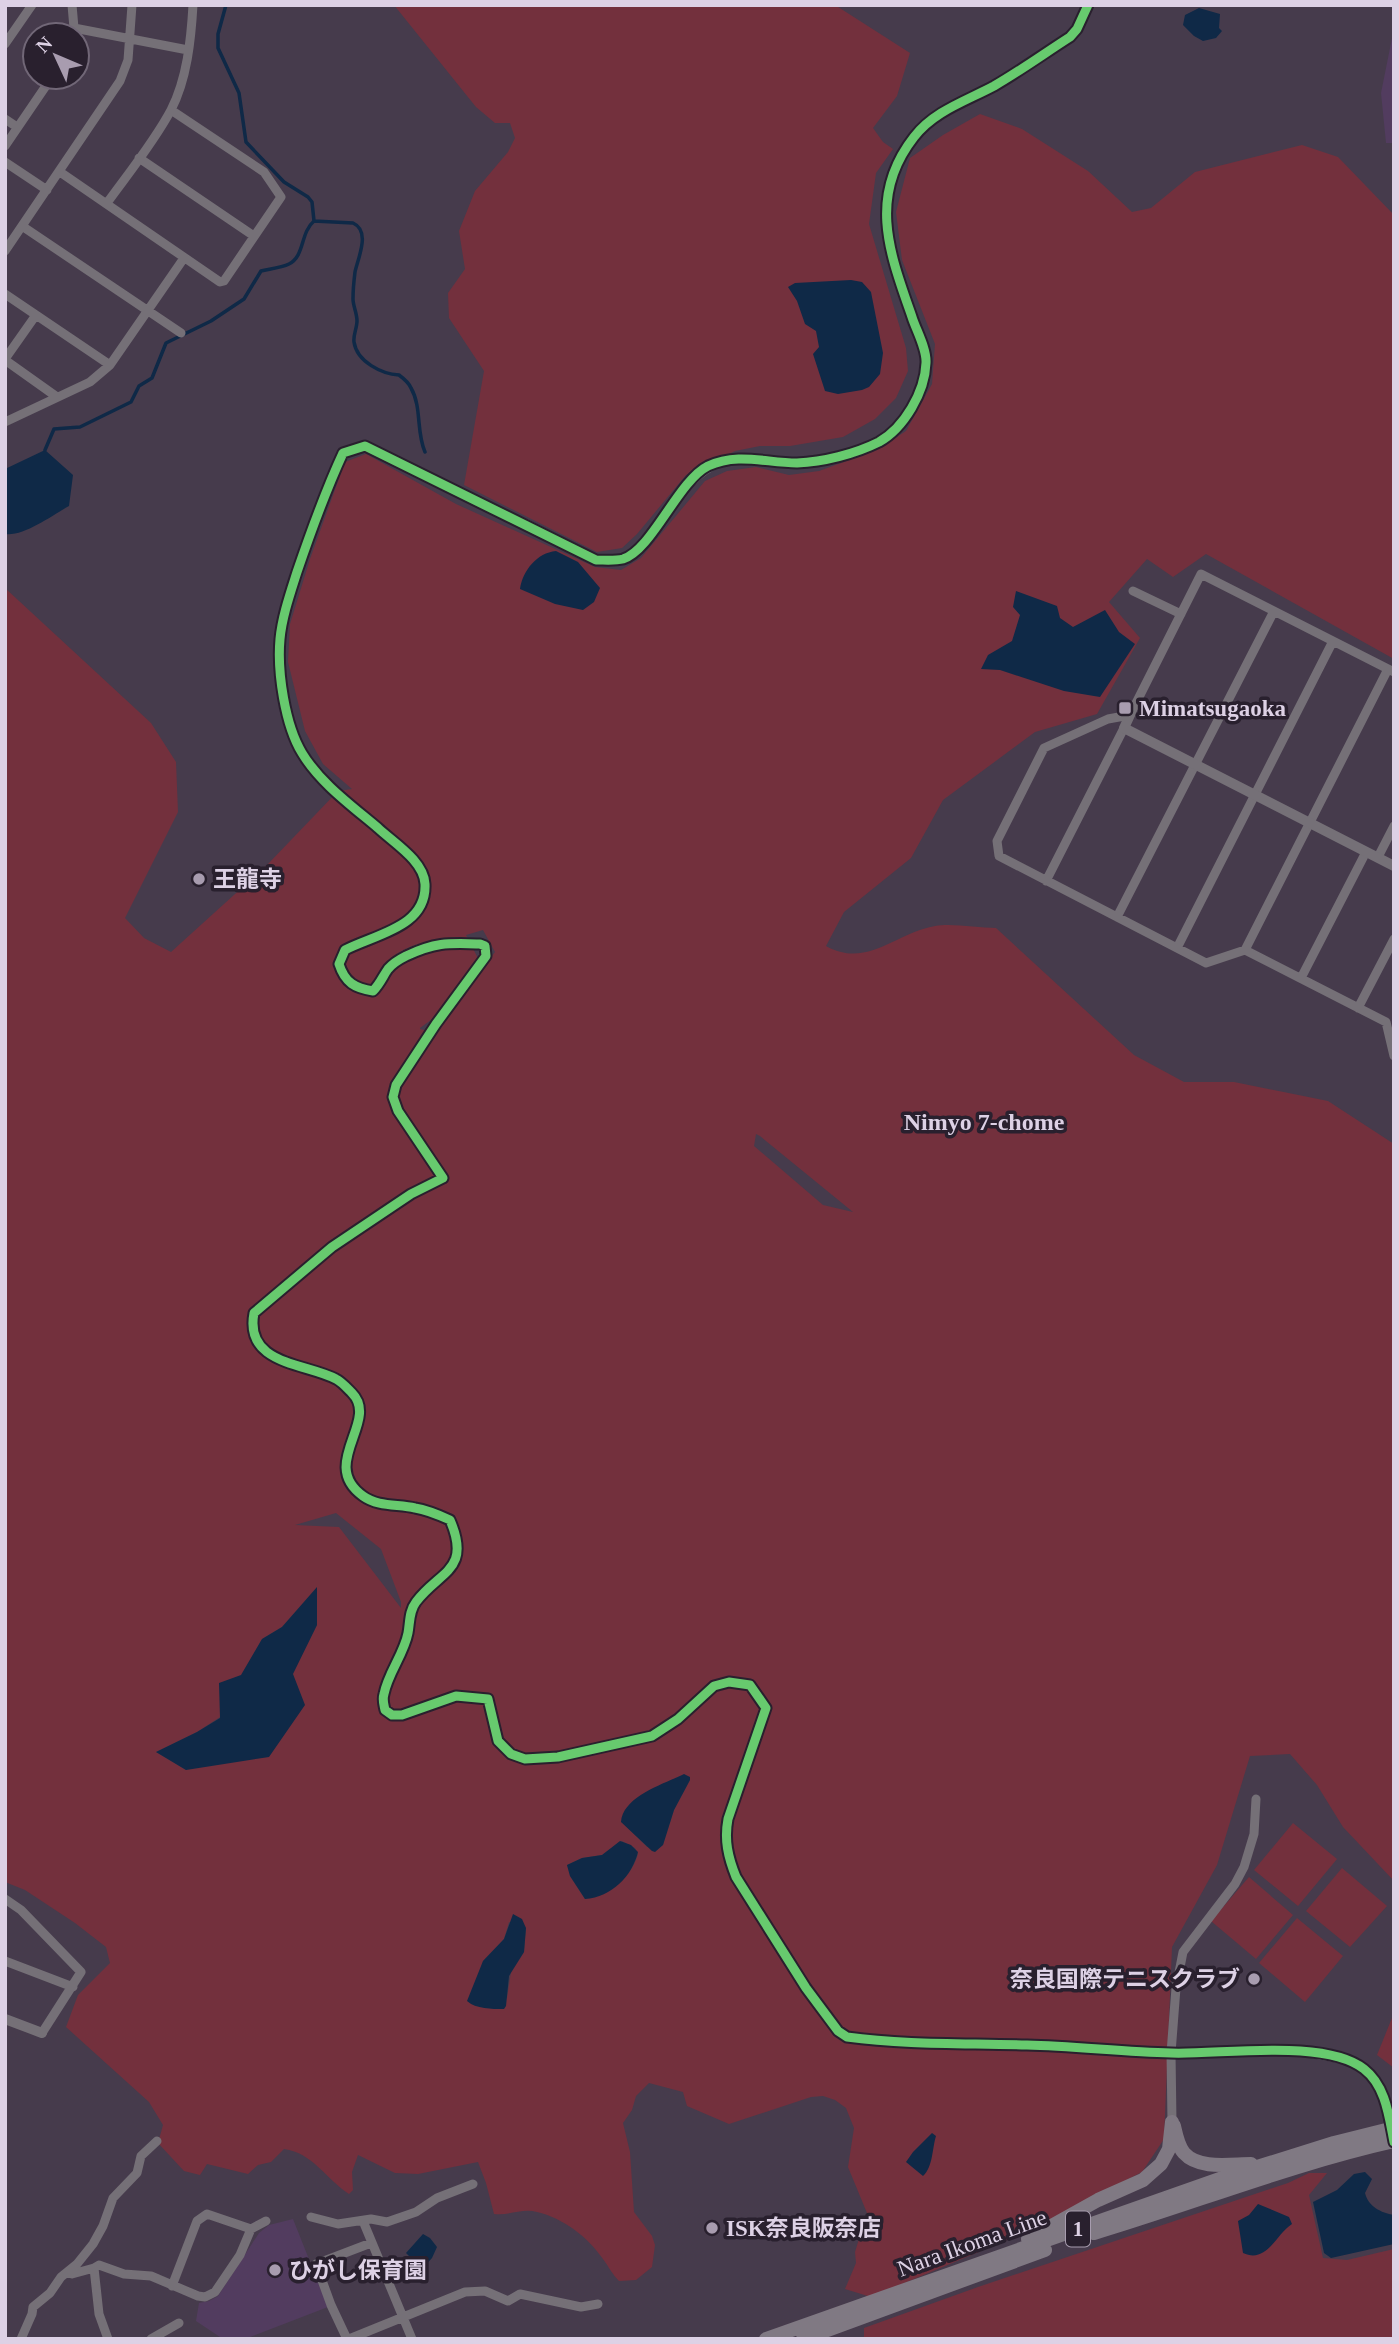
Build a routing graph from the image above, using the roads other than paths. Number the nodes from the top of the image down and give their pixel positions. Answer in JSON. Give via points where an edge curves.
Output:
{"nodes":[{"id":1,"x":32,"y":5,"type":"edge"},
{"id":2,"x":132,"y":5,"type":"edge"},
{"id":3,"x":192,"y":5,"type":"edge"},
{"id":4,"x":1088,"y":5,"type":"edge"},
{"id":5,"x":91,"y":34,"type":"edge"},
{"id":6,"x":130,"y":38,"type":"junction"},
{"id":7,"x":5,"y":44,"type":"edge"},
{"id":8,"x":188,"y":50,"type":"junction"},
{"id":9,"x":42,"y":91,"type":"edge"},
{"id":10,"x":171,"y":110,"type":"junction"},
{"id":11,"x":5,"y":119,"type":"edge"},
{"id":12,"x":17,"y":127,"type":"junction"},
{"id":13,"x":5,"y":146,"type":"edge"},
{"id":14,"x":139,"y":158,"type":"junction"},
{"id":15,"x":5,"y":162,"type":"edge"},
{"id":16,"x":60,"y":172,"type":"junction"},
{"id":17,"x":47,"y":190,"type":"junction"},
{"id":18,"x":107,"y":204,"type":"junction"},
{"id":19,"x":22,"y":226,"type":"junction"},
{"id":20,"x":254,"y":236,"type":"junction"},
{"id":21,"x":5,"y":251,"type":"edge"},
{"id":22,"x":184,"y":258,"type":"junction"},
{"id":23,"x":5,"y":294,"type":"edge"},
{"id":24,"x":147,"y":311,"type":"junction"},
{"id":25,"x":36,"y":315,"type":"junction"},
{"id":26,"x":181,"y":333,"type":"dead end"},
{"id":27,"x":5,"y":360,"type":"edge"},
{"id":28,"x":110,"y":365,"type":"junction"},
{"id":29,"x":57,"y":397,"type":"junction"},
{"id":30,"x":5,"y":422,"type":"edge"},
{"id":31,"x":478,"y":501,"type":"tunnel mouth"},
{"id":32,"x":526,"y":524,"type":"tunnel mouth"},
{"id":33,"x":1133,"y":591,"type":"dead end"},
{"id":34,"x":1274,"y":611,"type":"junction"},
{"id":35,"x":1181,"y":614,"type":"junction"},
{"id":36,"x":1333,"y":641,"type":"junction"},
{"id":37,"x":1391,"y":671,"type":"edge"},
{"id":38,"x":1130,"y":715,"type":"junction"},
{"id":39,"x":1124,"y":728,"type":"junction"},
{"id":40,"x":1195,"y":764,"type":"junction"},
{"id":41,"x":1255,"y":794,"type":"junction"},
{"id":42,"x":1309,"y":823,"type":"junction"},
{"id":43,"x":1394,"y":826,"type":"edge"},
{"id":44,"x":1366,"y":852,"type":"junction"},
{"id":45,"x":1378,"y":858,"type":"junction"},
{"id":46,"x":1394,"y":866,"type":"edge"},
{"id":47,"x":1046,"y":881,"type":"junction"},
{"id":48,"x":1117,"y":917,"type":"junction"},
{"id":49,"x":1394,"y":939,"type":"edge"},
{"id":50,"x":1177,"y":948,"type":"junction"},
{"id":51,"x":1245,"y":950,"type":"junction"},
{"id":52,"x":1301,"y":978,"type":"junction"},
{"id":53,"x":1358,"y":1008,"type":"junction"},
{"id":54,"x":1394,"y":1056,"type":"edge"},
{"id":55,"x":443,"y":1178,"type":"joint"},
{"id":56,"x":1256,"y":1799,"type":"dead end"},
{"id":57,"x":5,"y":1899,"type":"edge"},
{"id":58,"x":5,"y":1961,"type":"edge"},
{"id":59,"x":73,"y":1987,"type":"junction"},
{"id":60,"x":5,"y":2019,"type":"edge"},
{"id":61,"x":42,"y":2033,"type":"joint"},
{"id":62,"x":1171,"y":2053,"type":"junction"},
{"id":63,"x":1172,"y":2122,"type":"junction"},
{"id":64,"x":1394,"y":2128,"type":"edge"},
{"id":65,"x":157,"y":2141,"type":"dead end"},
{"id":66,"x":1394,"y":2141,"type":"edge"},
{"id":67,"x":1262,"y":2165,"type":"junction"},
{"id":68,"x":473,"y":2184,"type":"dead end"},
{"id":69,"x":311,"y":2217,"type":"dead end"},
{"id":70,"x":266,"y":2221,"type":"dead end"},
{"id":71,"x":363,"y":2221,"type":"junction"},
{"id":72,"x":251,"y":2229,"type":"junction"},
{"id":73,"x":371,"y":2243,"type":"junction"},
{"id":74,"x":993,"y":2258,"type":"junction"},
{"id":75,"x":94,"y":2268,"type":"junction"},
{"id":76,"x":68,"y":2272,"type":"junction"},
{"id":77,"x":172,"y":2286,"type":"junction"},
{"id":78,"x":598,"y":2304,"type":"dead end"},
{"id":79,"x":403,"y":2318,"type":"junction"},
{"id":80,"x":179,"y":2323,"type":"dead end"},
{"id":81,"x":21,"y":2339,"type":"edge"},
{"id":82,"x":108,"y":2339,"type":"edge"},
{"id":83,"x":151,"y":2339,"type":"edge"},
{"id":84,"x":348,"y":2339,"type":"edge"},
{"id":85,"x":412,"y":2339,"type":"edge"},
{"id":86,"x":766,"y":2339,"type":"edge"},
{"id":87,"x":803,"y":2339,"type":"edge"}],
"edges":[{"from":1,"to":7,"type":"street"},
{"from":2,"to":6,"type":"street"},
{"from":3,"to":8,"type":"street"},
{"from":4,"to":32,"type":"street","via":[[1070,37],[930,121],[914,136],[894,172],[885,211],[886,234],[927,361],[904,421],[890,434],[831,458],[799,463],[727,459],[705,468],[637,550],[624,559],[596,560]]},
{"from":5,"to":6,"type":"street"},
{"from":6,"to":8,"type":"street"},
{"from":6,"to":16,"type":"street","via":[[120,81]]},
{"from":8,"to":10,"type":"street"},
{"from":9,"to":12,"type":"street"},
{"from":10,"to":14,"type":"street"},
{"from":10,"to":20,"type":"street","via":[[264,172],[279,192],[281,197]]},
{"from":11,"to":12,"type":"street"},
{"from":12,"to":13,"type":"street"},
{"from":14,"to":18,"type":"street"},
{"from":14,"to":20,"type":"street"},
{"from":15,"to":17,"type":"street"},
{"from":16,"to":17,"type":"street"},
{"from":16,"to":18,"type":"street"},
{"from":17,"to":19,"type":"street"},
{"from":18,"to":22,"type":"street"},
{"from":19,"to":21,"type":"street"},
{"from":19,"to":24,"type":"street"},
{"from":20,"to":22,"type":"street","via":[[224,281]]},
{"from":22,"to":24,"type":"street"},
{"from":23,"to":25,"type":"street"},
{"from":24,"to":26,"type":"street"},
{"from":24,"to":28,"type":"street"},
{"from":25,"to":27,"type":"street"},
{"from":25,"to":28,"type":"street"},
{"from":27,"to":29,"type":"street"},
{"from":28,"to":29,"type":"street","via":[[90,382]]},
{"from":29,"to":30,"type":"street"},
{"from":31,"to":55,"type":"street","via":[[365,446],[343,453],[318,509],[280,638],[286,707],[303,755],[342,797],[412,858],[424,875],[422,906],[408,922],[345,950],[339,964],[345,978],[357,988],[373,991],[398,960],[430,945],[485,946],[486,956],[396,1085],[393,1097],[405,1125]]},
{"from":33,"to":35,"type":"street"},
{"from":34,"to":35,"type":"street","via":[[1201,574]]},
{"from":34,"to":36,"type":"street"},
{"from":34,"to":40,"type":"street"},
{"from":35,"to":38,"type":"street"},
{"from":36,"to":37,"type":"street"},
{"from":36,"to":41,"type":"street"},
{"from":37,"to":42,"type":"street"},
{"from":38,"to":39,"type":"street"},
{"from":38,"to":47,"type":"street","via":[[1108,719],[1044,748],[997,841],[999,856]]},
{"from":39,"to":40,"type":"street"},
{"from":39,"to":47,"type":"street"},
{"from":40,"to":41,"type":"street"},
{"from":40,"to":48,"type":"street"},
{"from":41,"to":42,"type":"street"},
{"from":41,"to":50,"type":"street"},
{"from":42,"to":44,"type":"street"},
{"from":42,"to":51,"type":"street"},
{"from":43,"to":45,"type":"street"},
{"from":44,"to":45,"type":"street"},
{"from":44,"to":52,"type":"street"},
{"from":45,"to":46,"type":"street"},
{"from":47,"to":48,"type":"street"},
{"from":48,"to":50,"type":"street"},
{"from":49,"to":53,"type":"street"},
{"from":50,"to":51,"type":"street","via":[[1206,963]]},
{"from":51,"to":52,"type":"street"},
{"from":52,"to":53,"type":"street"},
{"from":53,"to":54,"type":"street","via":[[1386,1022]]},
{"from":55,"to":62,"type":"street","via":[[332,1247],[254,1313],[252,1324],[257,1342],[267,1352],[340,1381],[356,1396],[361,1415],[346,1464],[348,1477],[363,1496],[428,1511],[450,1520],[454,1530],[453,1566],[414,1604],[408,1635],[383,1697],[386,1710],[401,1715],[456,1696],[488,1699],[498,1741],[510,1754],[547,1758],[652,1736],[678,1720],[714,1686],[729,1682],[750,1685],[766,1708],[728,1819],[729,1860],[806,1988],[838,2031],[847,2037],[918,2044]]},
{"from":56,"to":62,"type":"street","via":[[1254,1834],[1244,1867],[1183,1952]]},
{"from":57,"to":59,"type":"street","via":[[78,1968]]},
{"from":58,"to":59,"type":"street"},
{"from":59,"to":61,"type":"street"},
{"from":60,"to":61,"type":"street"},
{"from":62,"to":63,"type":"street"},
{"from":62,"to":66,"type":"street","bridge":true,"via":[[1298,2051],[1348,2060],[1364,2068],[1375,2081],[1386,2104]]},
{"from":63,"to":67,"type":"main road","via":[[1183,2153],[1202,2164]]},
{"from":63,"to":74,"type":"main road","via":[[1169,2149],[1161,2164],[1143,2180]]},
{"from":64,"to":67,"type":"main road","name":"Nara Ikoma Line","number":"1"},
{"from":65,"to":76,"type":"street","via":[[113,2199],[93,2244]]},
{"from":66,"to":87,"type":"main road","name":"Nara Ikoma Line","number":"1","via":[[1076,2238]]},
{"from":67,"to":74,"type":"main road","name":"Nara Ikoma Line","number":"1"},
{"from":68,"to":71,"type":"street","via":[[387,2222]]},
{"from":69,"to":71,"type":"street","via":[[338,2224]]},
{"from":70,"to":72,"type":"street"},
{"from":71,"to":73,"type":"street"},
{"from":72,"to":77,"type":"street","via":[[215,2292],[205,2297]]},
{"from":72,"to":77,"type":"street","via":[[207,2214],[197,2221]]},
{"from":73,"to":79,"type":"street"},
{"from":73,"to":84,"type":"street","via":[[316,2264]]},
{"from":74,"to":86,"type":"main road","name":"Nara Ikoma Line","number":"1"},
{"from":75,"to":76,"type":"street"},
{"from":75,"to":77,"type":"street","via":[[99,2265],[124,2274],[151,2276]]},
{"from":75,"to":82,"type":"street","via":[[99,2314]]},
{"from":76,"to":81,"type":"street","via":[[33,2307]]},
{"from":78,"to":79,"type":"street","via":[[581,2307],[520,2294],[508,2301],[485,2291],[465,2292]]},
{"from":79,"to":84,"type":"street"},
{"from":79,"to":85,"type":"street"},
{"from":80,"to":83,"type":"street"}]}
